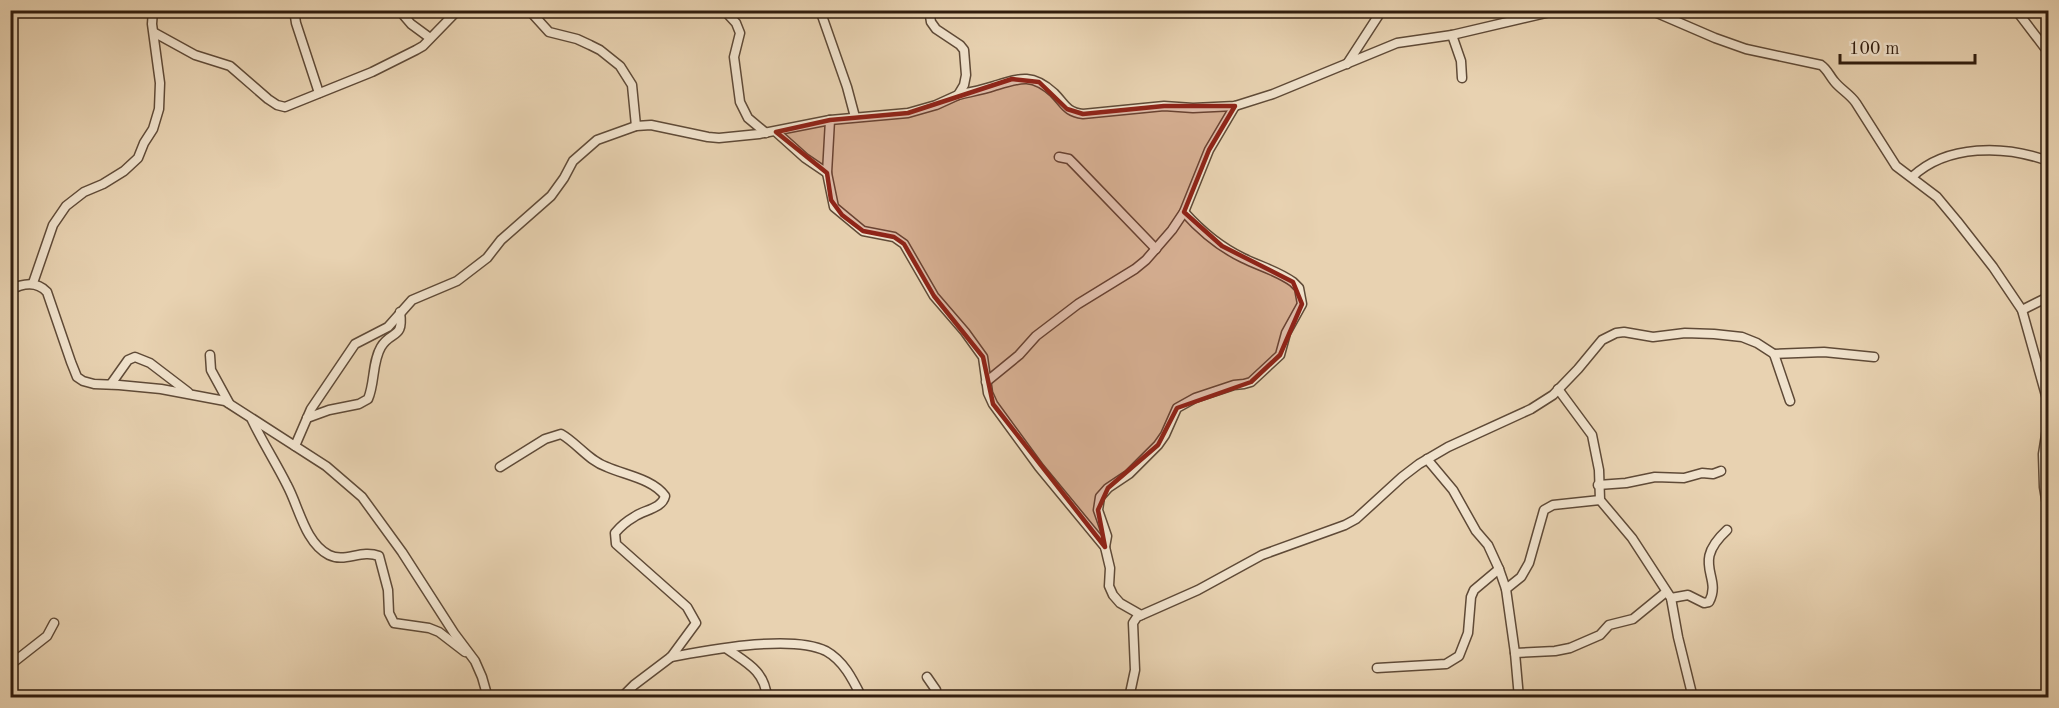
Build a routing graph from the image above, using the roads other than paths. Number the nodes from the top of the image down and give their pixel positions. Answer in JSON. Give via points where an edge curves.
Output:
{"nodes":[{"id":1,"x":153,"y":10,"type":"edge"},
{"id":2,"x":294,"y":10,"type":"edge"},
{"id":3,"x":399,"y":10,"type":"edge"},
{"id":4,"x":459,"y":10,"type":"edge"},
{"id":5,"x":529,"y":10,"type":"edge"},
{"id":6,"x":724,"y":10,"type":"edge"},
{"id":7,"x":820,"y":10,"type":"edge"},
{"id":8,"x":929,"y":10,"type":"edge"},
{"id":9,"x":1382,"y":10,"type":"edge"},
{"id":10,"x":1559,"y":10,"type":"edge"},
{"id":11,"x":1650,"y":10,"type":"edge"},
{"id":12,"x":2016,"y":10,"type":"edge"},
{"id":13,"x":155,"y":33,"type":"junction"},
{"id":14,"x":1452,"y":35,"type":"junction"},
{"id":15,"x":430,"y":38,"type":"junction"},
{"id":16,"x":2049,"y":52,"type":"edge"},
{"id":17,"x":1347,"y":64,"type":"junction"},
{"id":18,"x":1462,"y":78,"type":"dead end"},
{"id":19,"x":319,"y":93,"type":"junction"},
{"id":20,"x":958,"y":95,"type":"junction"},
{"id":21,"x":1235,"y":106,"type":"junction"},
{"id":22,"x":855,"y":117,"type":"junction"},
{"id":23,"x":830,"y":120,"type":"junction"},
{"id":24,"x":636,"y":126,"type":"junction"},
{"id":25,"x":776,"y":132,"type":"junction"},
{"id":26,"x":766,"y":133,"type":"junction"},
{"id":27,"x":1059,"y":157,"type":"dead end"},
{"id":28,"x":2049,"y":161,"type":"edge"},
{"id":29,"x":827,"y":172,"type":"junction"},
{"id":30,"x":1912,"y":177,"type":"junction"},
{"id":31,"x":1184,"y":212,"type":"junction"},
{"id":32,"x":1156,"y":249,"type":"junction"},
{"id":33,"x":33,"y":283,"type":"junction"},
{"id":34,"x":10,"y":290,"type":"edge"},
{"id":35,"x":2049,"y":297,"type":"edge"},
{"id":36,"x":2022,"y":310,"type":"junction"},
{"id":37,"x":400,"y":312,"type":"junction"},
{"id":38,"x":1774,"y":354,"type":"junction"},
{"id":39,"x":210,"y":355,"type":"dead end"},
{"id":40,"x":1874,"y":357,"type":"dead end"},
{"id":41,"x":986,"y":382,"type":"junction"},
{"id":42,"x":111,"y":384,"type":"junction"},
{"id":43,"x":1558,"y":390,"type":"junction"},
{"id":44,"x":194,"y":395,"type":"junction"},
{"id":45,"x":1790,"y":402,"type":"dead end"},
{"id":46,"x":230,"y":403,"type":"junction"},
{"id":47,"x":307,"y":418,"type":"junction"},
{"id":48,"x":252,"y":420,"type":"junction"},
{"id":49,"x":295,"y":446,"type":"junction"},
{"id":50,"x":1427,"y":459,"type":"junction"},
{"id":51,"x":500,"y":467,"type":"dead end"},
{"id":52,"x":2046,"y":468,"type":"edge"},
{"id":53,"x":1721,"y":471,"type":"dead end"},
{"id":54,"x":1599,"y":485,"type":"junction"},
{"id":55,"x":1599,"y":500,"type":"junction"},
{"id":56,"x":2049,"y":511,"type":"edge"},
{"id":57,"x":1727,"y":530,"type":"dead end"},
{"id":58,"x":1105,"y":548,"type":"junction"},
{"id":59,"x":1499,"y":569,"type":"junction"},
{"id":60,"x":1506,"y":589,"type":"junction"},
{"id":61,"x":1669,"y":595,"type":"junction"},
{"id":62,"x":1141,"y":615,"type":"junction"},
{"id":63,"x":54,"y":623,"type":"dead end"},
{"id":64,"x":727,"y":649,"type":"junction"},
{"id":65,"x":1515,"y":653,"type":"junction"},
{"id":66,"x":671,"y":657,"type":"junction"},
{"id":67,"x":475,"y":661,"type":"junction"},
{"id":68,"x":10,"y":665,"type":"edge"},
{"id":69,"x":1377,"y":668,"type":"dead end"},
{"id":70,"x":927,"y":677,"type":"dead end"},
{"id":71,"x":488,"y":698,"type":"edge"},
{"id":72,"x":621,"y":698,"type":"edge"},
{"id":73,"x":767,"y":698,"type":"edge"},
{"id":74,"x":862,"y":698,"type":"edge"},
{"id":75,"x":935,"y":698,"type":"edge"},
{"id":76,"x":1130,"y":698,"type":"edge"},
{"id":77,"x":1519,"y":698,"type":"edge"},
{"id":78,"x":1693,"y":698,"type":"edge"}],
"edges":[{"from":1,"to":13,"type":"street"},
{"from":2,"to":19,"type":"street"},
{"from":3,"to":15,"type":"street"},
{"from":4,"to":15,"type":"street"},
{"from":5,"to":24,"type":"street","via":[[549,32],[578,39],[620,66],[632,85]]},
{"from":6,"to":26,"type":"street","via":[[740,33],[734,57],[740,102],[748,118]]},
{"from":7,"to":22,"type":"street"},
{"from":8,"to":20,"type":"street","via":[[936,29],[964,50],[966,75]]},
{"from":9,"to":17,"type":"street"},
{"from":10,"to":14,"type":"street"},
{"from":11,"to":30,"type":"street","via":[[1738,47],[1821,64],[1835,83],[1849,93],[1896,166]]},
{"from":12,"to":16,"type":"street"},
{"from":13,"to":19,"type":"street","via":[[195,56],[230,66],[277,105],[285,107]]},
{"from":13,"to":33,"type":"street","via":[[160,83],[159,110],[153,129],[138,158],[124,171],[66,206],[52,225]]},
{"from":14,"to":17,"type":"street","via":[[1396,43]]},
{"from":14,"to":18,"type":"street"},
{"from":15,"to":19,"type":"street","via":[[416,50],[380,68]]},
{"from":17,"to":21,"type":"street"},
{"from":20,"to":21,"type":"street","via":[[1012,79],[1025,79],[1040,82],[1067,108],[1083,114],[1164,106]]},
{"from":20,"to":22,"type":"street","via":[[908,113]]},
{"from":21,"to":31,"type":"street","via":[[1209,150]]},
{"from":22,"to":23,"type":"street"},
{"from":23,"to":25,"type":"street"},
{"from":23,"to":29,"type":"street"},
{"from":24,"to":26,"type":"street","via":[[651,125],[719,138]]},
{"from":24,"to":37,"type":"street","via":[[597,140],[583,151],[551,196],[501,240],[487,258],[457,281],[412,300]]},
{"from":25,"to":26,"type":"street"},
{"from":25,"to":29,"type":"street"},
{"from":27,"to":32,"type":"street","via":[[1069,159]]},
{"from":28,"to":30,"type":"street","via":[[1999,150],[1976,150],[1940,159]]},
{"from":29,"to":41,"type":"street","via":[[831,200],[842,216],[863,231],[894,237],[904,244],[934,296],[983,357]]},
{"from":30,"to":36,"type":"street","via":[[1957,220]]},
{"from":31,"to":32,"type":"street"},
{"from":31,"to":58,"type":"street","via":[[1222,246],[1293,282],[1299,288],[1302,304],[1286,333],[1280,356],[1251,382],[1226,387],[1177,408],[1158,445],[1100,497],[1098,510],[1107,536]]},
{"from":32,"to":41,"type":"street","via":[[1135,269],[1036,336],[1019,356]]},
{"from":33,"to":34,"type":"street"},
{"from":33,"to":42,"type":"street","via":[[43,287],[50,298],[77,377],[94,384]]},
{"from":35,"to":36,"type":"street"},
{"from":36,"to":52,"type":"street","via":[[2047,399],[2043,454]]},
{"from":37,"to":47,"type":"street","via":[[388,327],[349,350]]},
{"from":37,"to":47,"type":"street","via":[[402,325],[378,354],[368,399]]},
{"from":38,"to":40,"type":"street","via":[[1824,352]]},
{"from":38,"to":43,"type":"street","via":[[1742,337],[1616,333],[1602,340]]},
{"from":38,"to":45,"type":"street"},
{"from":39,"to":46,"type":"street","via":[[212,370]]},
{"from":41,"to":58,"type":"street","via":[[993,404]]},
{"from":42,"to":44,"type":"street"},
{"from":42,"to":44,"type":"street","via":[[128,360],[135,357],[150,363]]},
{"from":43,"to":50,"type":"street","via":[[1532,409]]},
{"from":43,"to":54,"type":"street","via":[[1592,435]]},
{"from":44,"to":46,"type":"street"},
{"from":46,"to":48,"type":"street"},
{"from":47,"to":49,"type":"street"},
{"from":48,"to":49,"type":"street"},
{"from":48,"to":67,"type":"street","via":[[317,545],[336,557],[363,553],[379,556],[394,623],[429,627]]},
{"from":49,"to":67,"type":"street","via":[[326,466],[367,503]]},
{"from":50,"to":59,"type":"street","via":[[1453,490]]},
{"from":50,"to":62,"type":"street","via":[[1345,525],[1256,558]]},
{"from":51,"to":66,"type":"street","via":[[545,439],[561,434],[606,468],[640,479],[662,492],[665,496],[660,505],[633,517],[619,528],[614,538],[625,554],[693,615],[696,623]]},
{"from":52,"to":56,"type":"street","via":[[2044,487]]},
{"from":53,"to":54,"type":"street"},
{"from":54,"to":55,"type":"street"},
{"from":55,"to":60,"type":"street","via":[[1553,505],[1544,510],[1529,563],[1521,577]]},
{"from":55,"to":61,"type":"street","via":[[1632,538]]},
{"from":57,"to":61,"type":"street","via":[[1709,554],[1709,602],[1688,595]]},
{"from":58,"to":62,"type":"street","via":[[1113,595]]},
{"from":59,"to":60,"type":"street"},
{"from":59,"to":69,"type":"street","via":[[1474,590],[1468,633],[1453,661]]},
{"from":60,"to":65,"type":"street"},
{"from":61,"to":65,"type":"street","via":[[1633,619],[1609,625],[1600,635],[1570,648]]},
{"from":61,"to":78,"type":"street"},
{"from":62,"to":76,"type":"street","via":[[1132,623],[1135,670]]},
{"from":63,"to":68,"type":"street","via":[[46,636]]},
{"from":64,"to":66,"type":"street"},
{"from":64,"to":73,"type":"street","via":[[762,677]]},
{"from":64,"to":74,"type":"street","via":[[786,642],[808,645],[843,664]]},
{"from":65,"to":77,"type":"street"},
{"from":66,"to":72,"type":"street"},
{"from":67,"to":71,"type":"street"},
{"from":70,"to":75,"type":"street","via":[[936,690]]}]}
